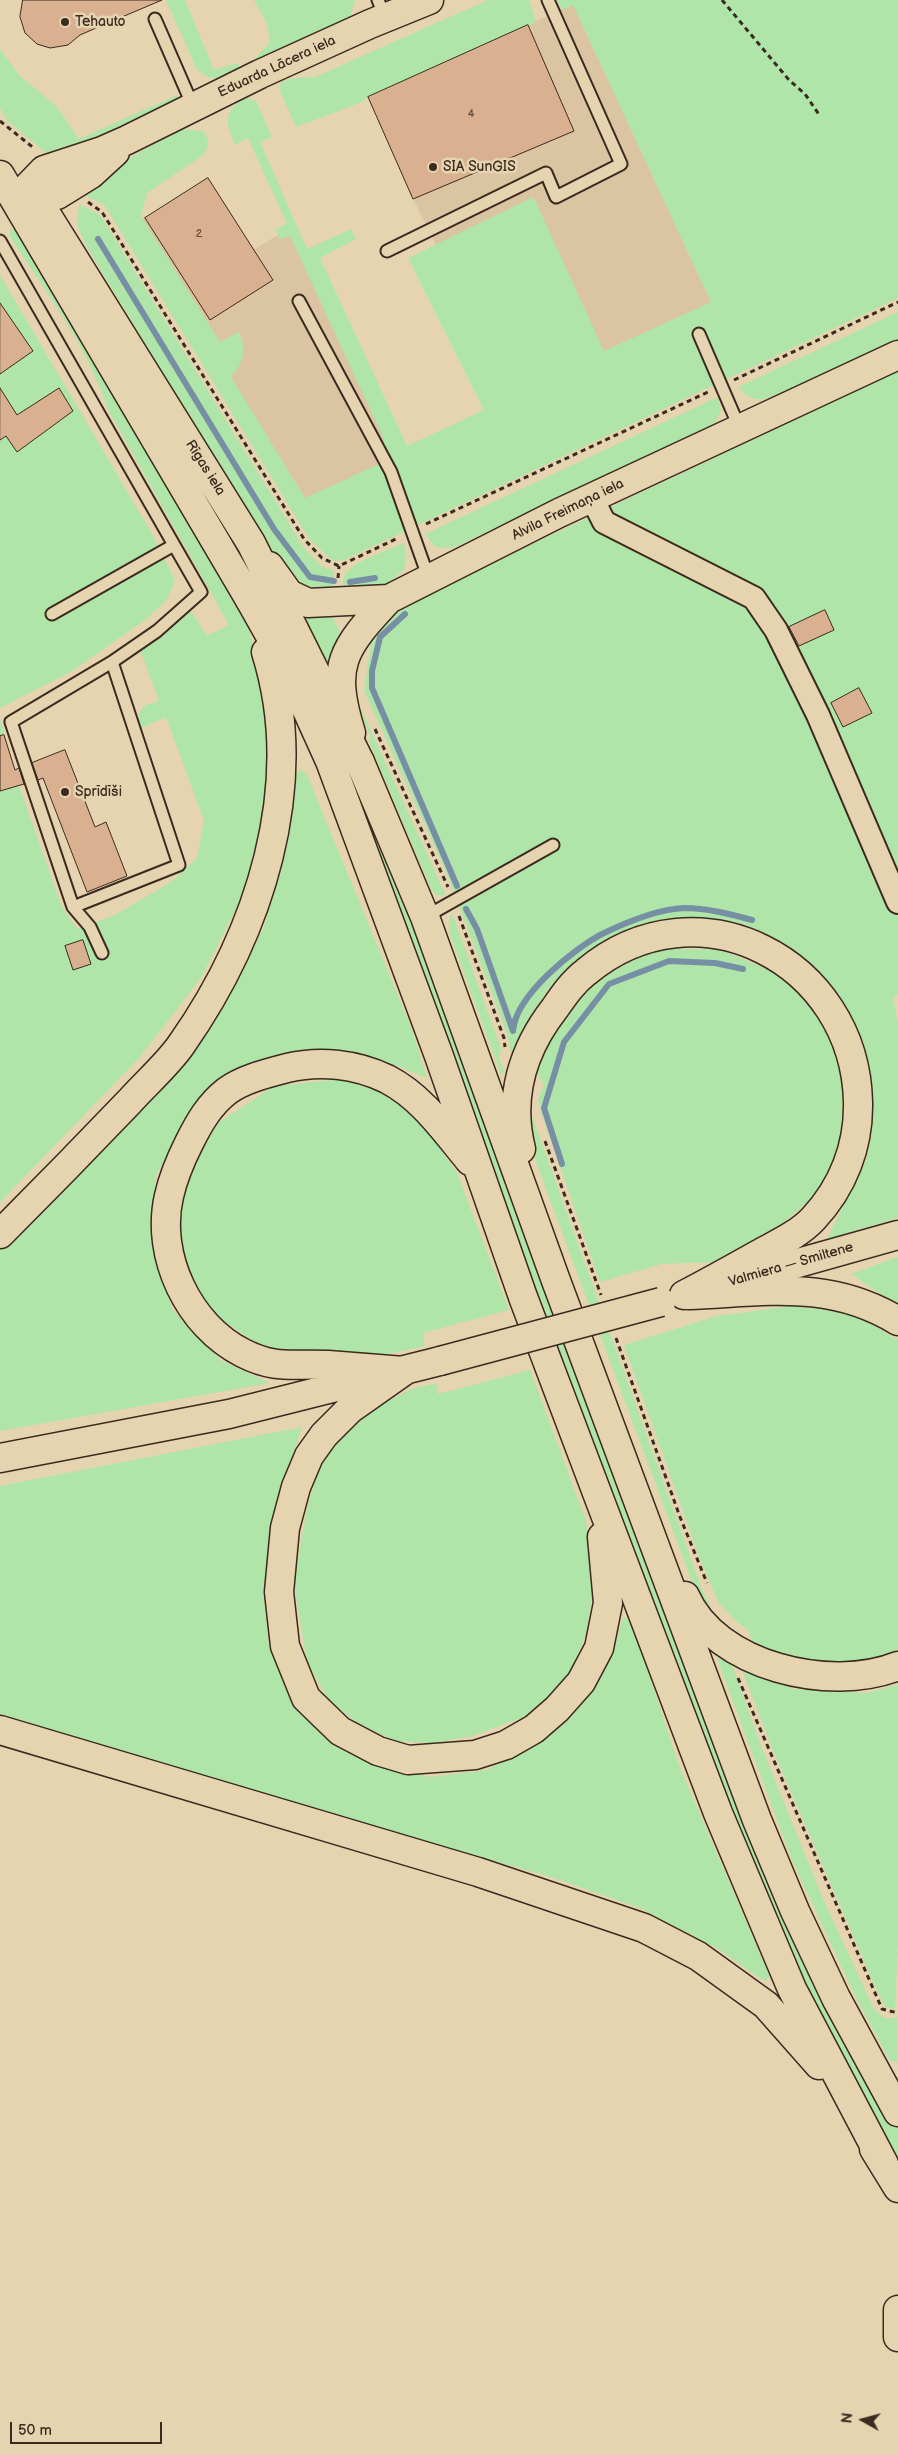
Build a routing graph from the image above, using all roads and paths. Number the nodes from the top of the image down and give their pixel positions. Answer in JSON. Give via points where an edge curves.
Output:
{"nodes":[{"id":1,"x":429,"y":0,"type":"edge"},
{"id":2,"x":548,"y":0,"type":"edge"},
{"id":3,"x":722,"y":0,"type":"edge"},
{"id":4,"x":382,"y":9,"type":"edge"},
{"id":5,"x":155,"y":19,"type":"dead end"},
{"id":6,"x":198,"y":104,"type":"junction"},
{"id":7,"x":820,"y":116,"type":"dead end"},
{"id":8,"x":0,"y":121,"type":"edge"},
{"id":9,"x":36,"y":151,"type":"dead end"},
{"id":10,"x":0,"y":175,"type":"edge"},
{"id":11,"x":80,"y":198,"type":"dead end"},
{"id":12,"x":8,"y":203,"type":"edge"},
{"id":13,"x":0,"y":241,"type":"edge"},
{"id":14,"x":386,"y":251,"type":"dead end"},
{"id":15,"x":299,"y":301,"type":"dead end"},
{"id":16,"x":898,"y":302,"type":"edge"},
{"id":17,"x":699,"y":334,"type":"dead end"},
{"id":18,"x":898,"y":355,"type":"edge"},
{"id":19,"x":721,"y":386,"type":"junction"},
{"id":20,"x":740,"y":429,"type":"junction"},
{"id":21,"x":592,"y":498,"type":"junction"},
{"id":22,"x":412,"y":531,"type":"junction"},
{"id":23,"x":252,"y":543,"type":"junction"},
{"id":24,"x":174,"y":545,"type":"junction"},
{"id":25,"x":429,"y":579,"type":"junction"},
{"id":26,"x":389,"y":599,"type":"junction"},
{"id":27,"x":250,"y":600,"type":"junction"},
{"id":28,"x":52,"y":614,"type":"dead end"},
{"id":29,"x":112,"y":662,"type":"junction"},
{"id":30,"x":372,"y":722,"type":"dead end"},
{"id":31,"x":360,"y":762,"type":"junction"},
{"id":32,"x":553,"y":845,"type":"dead end"},
{"id":33,"x":452,"y":895,"type":"dead end"},
{"id":34,"x":898,"y":902,"type":"edge"},
{"id":35,"x":73,"y":907,"type":"junction"},
{"id":36,"x":457,"y":910,"type":"dead end"},
{"id":37,"x":425,"y":917,"type":"junction"},
{"id":38,"x":102,"y":953,"type":"dead end"},
{"id":39,"x":505,"y":1054,"type":"dead end"},
{"id":40,"x":545,"y":1139,"type":"dead end"},
{"id":41,"x":481,"y":1175,"type":"junction"},
{"id":42,"x":0,"y":1234,"type":"edge"},
{"id":43,"x":898,"y":1235,"type":"edge"},
{"id":44,"x":555,"y":1278,"type":"junction"},
{"id":45,"x":601,"y":1296,"type":"dead end"},
{"id":46,"x":672,"y":1299,"type":"junction"},
{"id":47,"x":898,"y":1321,"type":"edge"},
{"id":48,"x":614,"y":1333,"type":"dead end"},
{"id":49,"x":404,"y":1371,"type":"junction"},
{"id":50,"x":617,"y":1442,"type":"junction"},
{"id":51,"x":0,"y":1458,"type":"edge"},
{"id":52,"x":600,"y":1503,"type":"junction"},
{"id":53,"x":707,"y":1585,"type":"dead end"},
{"id":54,"x":898,"y":1666,"type":"edge"},
{"id":55,"x":738,"y":1671,"type":"dead end"},
{"id":56,"x":0,"y":1730,"type":"edge"},
{"id":57,"x":898,"y":2013,"type":"edge"},
{"id":58,"x":898,"y":2112,"type":"edge"},
{"id":59,"x":884,"y":2164,"type":"junction"},
{"id":60,"x":898,"y":2188,"type":"edge"},
{"id":61,"x":898,"y":2310,"type":"edge"},
{"id":62,"x":898,"y":2337,"type":"edge"}],
"edges":[{"from":1,"to":4,"type":"main road","name":"Eduarda Lācera iela"},
{"from":2,"to":14,"type":"lane","via":[[621,164],[556,197],[546,173]]},
{"from":3,"to":7,"type":"path","via":[[789,80],[806,94]]},
{"from":4,"to":6,"type":"main road","name":"Eduarda Lācera iela"},
{"from":5,"to":6,"type":"lane","via":[[188,97]]},
{"from":6,"to":12,"type":"main road","name":"Eduarda Lācera iela","via":[[128,140],[91,174],[58,195]]},
{"from":8,"to":9,"type":"path"},
{"from":10,"to":12,"type":"main road","name":"Rīgas iela"},
{"from":11,"to":22,"type":"path","via":[[102,212],[304,539],[322,558],[339,566]]},
{"from":12,"to":23,"type":"main road","name":"Rīgas iela","via":[[48,217]]},
{"from":12,"to":27,"type":"main road","name":"Rīgas iela"},
{"from":13,"to":24,"type":"lane"},
{"from":15,"to":22,"type":"lane","via":[[391,472]]},
{"from":16,"to":19,"type":"path"},
{"from":17,"to":19,"type":"lane"},
{"from":18,"to":20,"type":"main road","name":"Alvila Freimaņa iela"},
{"from":19,"to":20,"type":"lane"},
{"from":19,"to":22,"type":"path"},
{"from":20,"to":21,"type":"main road","name":"Alvila Freimaņa iela"},
{"from":21,"to":25,"type":"main road","name":"Alvila Freimaņa iela"},
{"from":21,"to":34,"type":"street","via":[[604,522],[754,598],[776,630],[818,715]]},
{"from":22,"to":25,"type":"lane"},
{"from":23,"to":26,"type":"main road","name":"Alvila Freimaņa iela","via":[[289,594],[308,603]]},
{"from":23,"to":31,"type":"main road","name":"Rīgas iela"},
{"from":24,"to":28,"type":"lane"},
{"from":24,"to":29,"type":"lane","via":[[201,592],[157,632]]},
{"from":25,"to":26,"type":"main road","name":"Alvila Freimaņa iela"},
{"from":26,"to":31,"type":"main road","via":[[361,629],[346,653],[341,680],[344,710]]},
{"from":27,"to":41,"type":"main road","via":[[286,664],[330,761]]},
{"from":27,"to":42,"type":"main road","via":[[279,704],[282,760],[273,843],[246,927],[220,984],[180,1047]]},
{"from":29,"to":35,"type":"lane","via":[[11,722]]},
{"from":29,"to":35,"type":"lane","via":[[179,865]]},
{"from":30,"to":33,"type":"path"},
{"from":31,"to":37,"type":"main road"},
{"from":32,"to":37,"type":"lane"},
{"from":35,"to":38,"type":"lane","via":[[90,927]]},
{"from":36,"to":39,"type":"path","via":[[504,1038]]},
{"from":37,"to":44,"type":"main road"},
{"from":40,"to":45,"type":"path"},
{"from":41,"to":49,"type":"main road","via":[[414,1097],[388,1079],[328,1064],[277,1070],[227,1091],[202,1118],[182,1155],[168,1197],[167,1235],[175,1272],[188,1303],[216,1336],[243,1353],[272,1365]]},
{"from":41,"to":52,"type":"main road"},
{"from":43,"to":46,"type":"main road","name":"Valmiera — Smiltene"},
{"from":44,"to":46,"type":"main road","via":[[520,1145],[515,1113],[517,1083],[527,1054],[545,1020],[585,973],[632,944],[684,933],[738,938],[791,966],[834,1015],[854,1062],[858,1116],[854,1146],[846,1171],[829,1200],[811,1221],[788,1238]]},
{"from":44,"to":50,"type":"main road"},
{"from":46,"to":47,"type":"main road","via":[[818,1292],[858,1301]]},
{"from":46,"to":49,"type":"main road","bridge":true},
{"from":48,"to":53,"type":"path"},
{"from":49,"to":51,"type":"main road","via":[[229,1414]]},
{"from":49,"to":52,"type":"main road","via":[[350,1409],[324,1435],[296,1487],[286,1528],[279,1592],[285,1646],[306,1698],[340,1730],[378,1751],[408,1760],[475,1755],[513,1741],[534,1729],[557,1709],[581,1682],[599,1648],[608,1603]]},
{"from":50,"to":54,"type":"main road","via":[[692,1610],[708,1629],[740,1652],[792,1671],[826,1677],[856,1677]]},
{"from":50,"to":58,"type":"main road","via":[[780,1875],[836,1998]]},
{"from":52,"to":59,"type":"main road","via":[[718,1813],[792,1989]]},
{"from":55,"to":57,"type":"path","via":[[882,2009]]},
{"from":56,"to":59,"type":"main road","via":[[478,1872],[644,1928],[698,1956],[766,2005],[827,2074]]},
{"from":59,"to":60,"type":"main road"},
{"from":61,"to":62,"type":"main road"}]}
